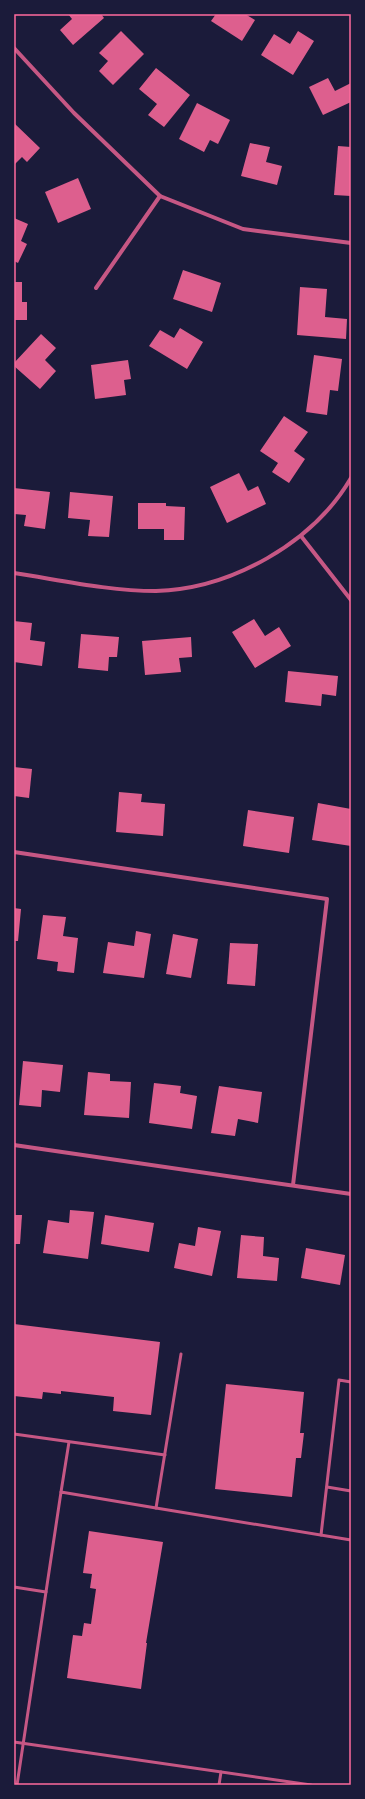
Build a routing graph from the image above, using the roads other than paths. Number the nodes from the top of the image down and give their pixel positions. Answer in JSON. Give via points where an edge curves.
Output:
{"nodes":[{"id":1,"x":14,"y":48,"type":"edge"},
{"id":2,"x":160,"y":196,"type":"junction"},
{"id":3,"x":351,"y":243,"type":"edge"},
{"id":4,"x":96,"y":288,"type":"dead end"},
{"id":5,"x":351,"y":478,"type":"edge"},
{"id":6,"x":301,"y":536,"type":"junction"},
{"id":7,"x":14,"y":573,"type":"edge"},
{"id":8,"x":351,"y":600,"type":"edge"},
{"id":9,"x":14,"y":852,"type":"edge"},
{"id":10,"x":14,"y":1145,"type":"edge"},
{"id":11,"x":292,"y":1185,"type":"junction"},
{"id":12,"x":351,"y":1194,"type":"edge"},
{"id":13,"x":181,"y":1354,"type":"dead end"},
{"id":14,"x":351,"y":1382,"type":"edge"},
{"id":15,"x":14,"y":1434,"type":"edge"},
{"id":16,"x":69,"y":1442,"type":"junction"},
{"id":17,"x":165,"y":1455,"type":"junction"},
{"id":18,"x":326,"y":1487,"type":"junction"},
{"id":19,"x":351,"y":1491,"type":"edge"},
{"id":20,"x":61,"y":1492,"type":"junction"},
{"id":21,"x":156,"y":1508,"type":"junction"},
{"id":22,"x":321,"y":1535,"type":"junction"},
{"id":23,"x":351,"y":1540,"type":"edge"},
{"id":24,"x":14,"y":1587,"type":"edge"},
{"id":25,"x":46,"y":1592,"type":"junction"},
{"id":26,"x":14,"y":1742,"type":"edge"},
{"id":27,"x":24,"y":1744,"type":"junction"},
{"id":28,"x":221,"y":1772,"type":"junction"},
{"id":29,"x":17,"y":1785,"type":"edge"},
{"id":30,"x":219,"y":1785,"type":"edge"},
{"id":31,"x":311,"y":1785,"type":"edge"}],
"edges":[{"from":1,"to":2,"type":"street","via":[[74,113]]},
{"from":2,"to":3,"type":"street","via":[[243,228]]},
{"from":2,"to":4,"type":"street"},
{"from":5,"to":6,"type":"street","via":[[326,512]]},
{"from":6,"to":7,"type":"street","via":[[265,560],[225,577],[184,588],[156,591],[128,589]]},
{"from":6,"to":8,"type":"street"},
{"from":9,"to":11,"type":"street","via":[[327,900]]},
{"from":10,"to":11,"type":"street"},
{"from":11,"to":12,"type":"street"},
{"from":13,"to":17,"type":"lane"},
{"from":14,"to":18,"type":"lane","via":[[338,1380]]},
{"from":15,"to":16,"type":"lane"},
{"from":16,"to":17,"type":"lane"},
{"from":16,"to":20,"type":"lane"},
{"from":17,"to":21,"type":"lane"},
{"from":18,"to":19,"type":"lane"},
{"from":18,"to":22,"type":"lane"},
{"from":20,"to":21,"type":"lane"},
{"from":20,"to":25,"type":"lane"},
{"from":21,"to":22,"type":"lane"},
{"from":22,"to":23,"type":"lane"},
{"from":24,"to":25,"type":"lane"},
{"from":25,"to":27,"type":"lane"},
{"from":26,"to":27,"type":"lane"},
{"from":27,"to":28,"type":"lane"},
{"from":27,"to":29,"type":"lane"},
{"from":28,"to":30,"type":"lane"},
{"from":28,"to":31,"type":"lane"}]}
